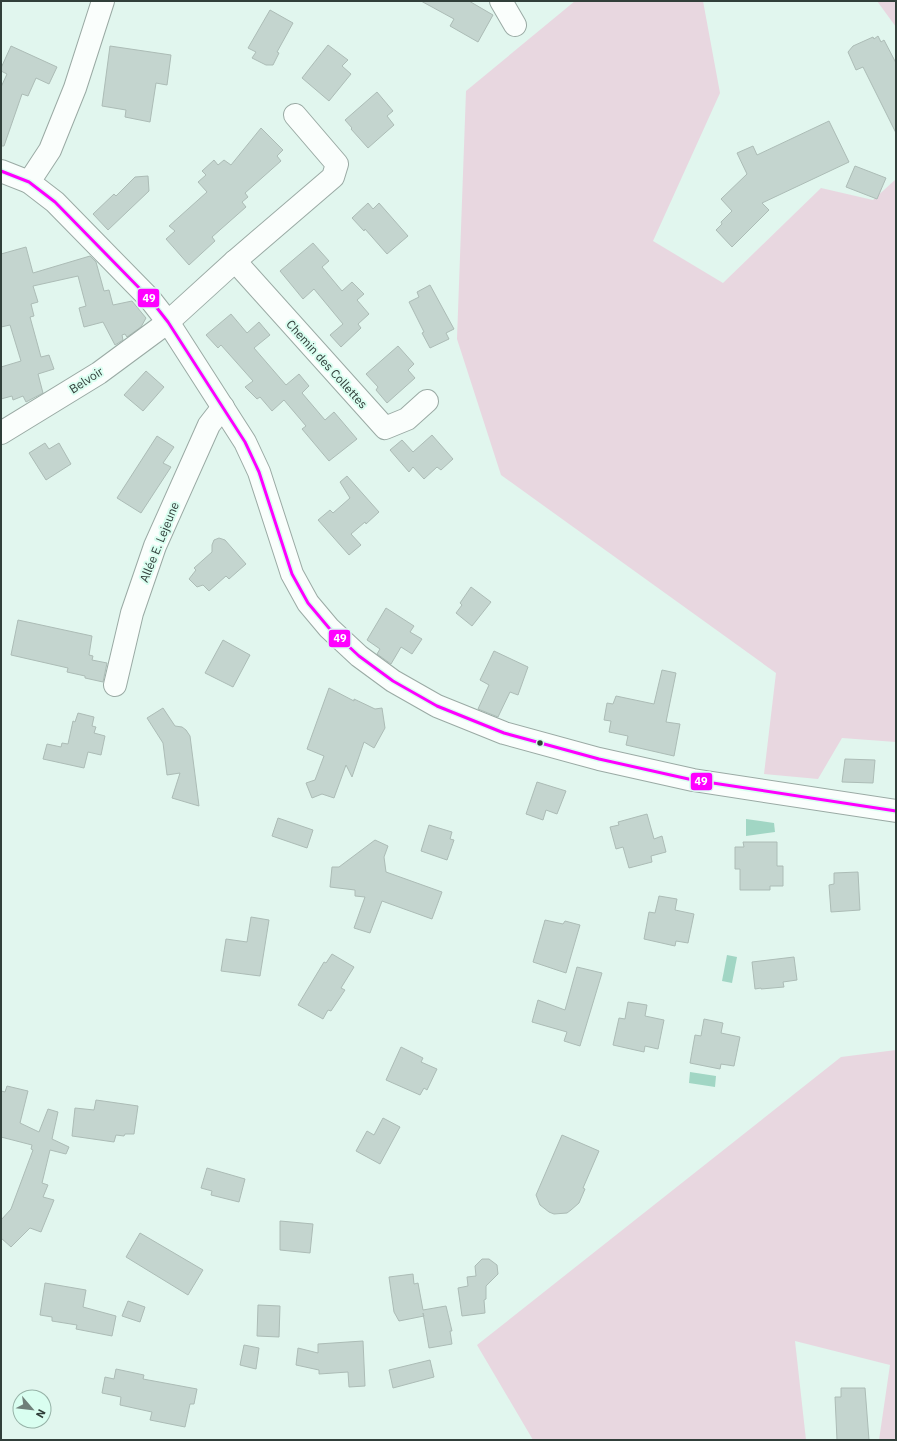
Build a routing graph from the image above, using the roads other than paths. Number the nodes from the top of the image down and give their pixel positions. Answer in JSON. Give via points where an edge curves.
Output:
{"nodes":[{"id":1,"x":103,"y":1,"type":"edge"},
{"id":2,"x":501,"y":1,"type":"edge"},
{"id":3,"x":515,"y":25,"type":"dead end"},
{"id":4,"x":295,"y":115,"type":"dead end"},
{"id":5,"x":1,"y":171,"type":"edge"},
{"id":6,"x":28,"y":182,"type":"junction"},
{"id":7,"x":235,"y":261,"type":"junction"},
{"id":8,"x":168,"y":322,"type":"junction"},
{"id":9,"x":427,"y":401,"type":"dead end"},
{"id":10,"x":223,"y":407,"type":"junction"},
{"id":11,"x":1,"y":433,"type":"edge"},
{"id":12,"x":115,"y":685,"type":"dead end"},
{"id":13,"x":896,"y":811,"type":"edge"}],
"edges":[{"from":1,"to":6,"type":"street","via":[[75,88],[50,150]]},
{"from":2,"to":3,"type":"street"},
{"from":4,"to":7,"type":"street","via":[[337,164],[333,177]]},
{"from":5,"to":6,"type":"street"},
{"from":6,"to":8,"type":"street","via":[[54,202],[150,299]]},
{"from":7,"to":8,"type":"street"},
{"from":7,"to":9,"type":"street","name":"Chemin des Collettes","via":[[385,428],[407,419]]},
{"from":8,"to":10,"type":"street"},
{"from":8,"to":11,"type":"street","name":"Belvoir","via":[[99,373]]},
{"from":10,"to":12,"type":"street","name":"Allée E. Lejeune","via":[[209,425],[155,546],[132,613]]},
{"from":10,"to":13,"type":"street","via":[[245,442],[259,472],[292,574],[308,603],[328,628],[359,656],[393,681],[436,706],[504,733],[599,759],[693,780]]}]}
